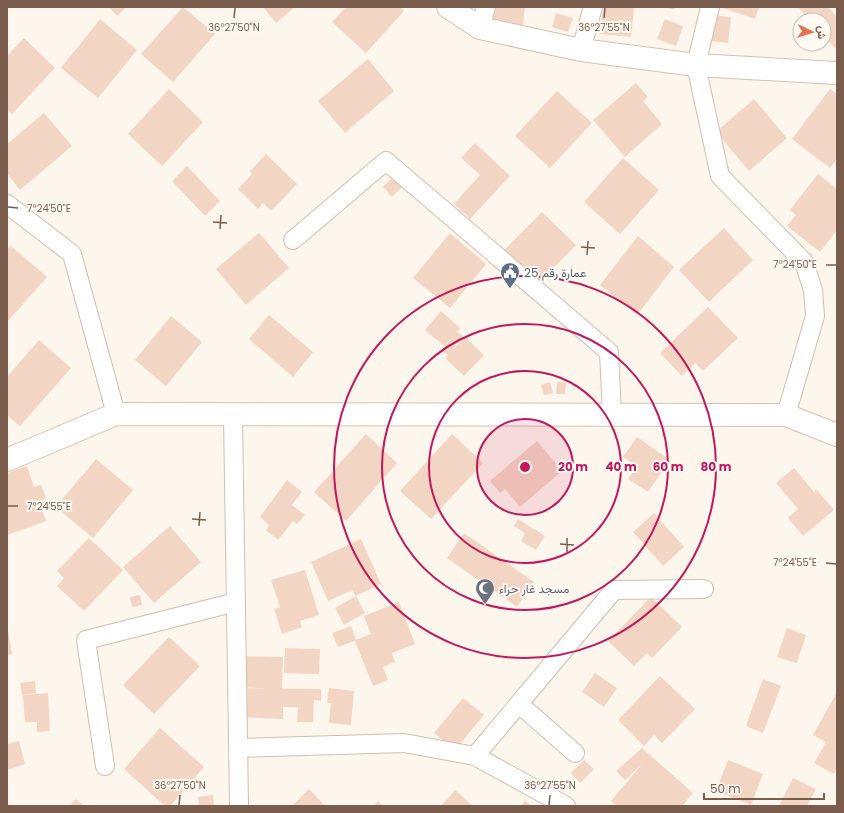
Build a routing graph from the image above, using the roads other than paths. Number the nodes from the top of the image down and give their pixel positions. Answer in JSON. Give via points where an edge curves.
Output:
{"nodes":[{"id":1,"x":448,"y":7,"type":"edge"},
{"id":2,"x":486,"y":7,"type":"edge"},
{"id":3,"x":593,"y":7,"type":"edge"},
{"id":4,"x":710,"y":7,"type":"edge"},
{"id":5,"x":480,"y":28,"type":"junction"},
{"id":6,"x":581,"y":50,"type":"junction"},
{"id":7,"x":696,"y":65,"type":"junction"},
{"id":8,"x":837,"y":73,"type":"edge"},
{"id":9,"x":7,"y":204,"type":"edge"},
{"id":10,"x":293,"y":240,"type":"dead end"},
{"id":11,"x":116,"y":414,"type":"junction"},
{"id":12,"x":612,"y":414,"type":"junction"},
{"id":13,"x":233,"y":415,"type":"junction"},
{"id":14,"x":786,"y":415,"type":"junction"},
{"id":15,"x":837,"y":435,"type":"edge"},
{"id":16,"x":7,"y":460,"type":"edge"},
{"id":17,"x":704,"y":589,"type":"dead end"},
{"id":18,"x":236,"y":602,"type":"junction"},
{"id":19,"x":519,"y":704,"type":"junction"},
{"id":20,"x":238,"y":748,"type":"junction"},
{"id":21,"x":575,"y":753,"type":"dead end"},
{"id":22,"x":475,"y":756,"type":"junction"},
{"id":23,"x":105,"y":766,"type":"dead end"},
{"id":24,"x":239,"y":806,"type":"edge"},
{"id":25,"x":566,"y":806,"type":"edge"}],
"edges":[{"from":1,"to":5,"type":"street"},
{"from":2,"to":5,"type":"street"},
{"from":3,"to":6,"type":"street"},
{"from":4,"to":7,"type":"street"},
{"from":5,"to":6,"type":"street"},
{"from":6,"to":7,"type":"street"},
{"from":7,"to":8,"type":"street"},
{"from":7,"to":14,"type":"street","via":[[720,176],[804,262],[813,290],[815,316]]},
{"from":9,"to":11,"type":"street","via":[[72,254]]},
{"from":10,"to":12,"type":"street","via":[[386,161],[609,352]]},
{"from":11,"to":13,"type":"street"},
{"from":11,"to":16,"type":"street"},
{"from":12,"to":13,"type":"street"},
{"from":12,"to":14,"type":"street"},
{"from":13,"to":18,"type":"street"},
{"from":14,"to":15,"type":"street"},
{"from":17,"to":19,"type":"street","via":[[614,590]]},
{"from":18,"to":20,"type":"street"},
{"from":18,"to":23,"type":"street","via":[[86,640]]},
{"from":19,"to":21,"type":"street"},
{"from":19,"to":22,"type":"street"},
{"from":20,"to":22,"type":"street","via":[[404,743]]},
{"from":20,"to":24,"type":"street"},
{"from":22,"to":25,"type":"street"}]}
